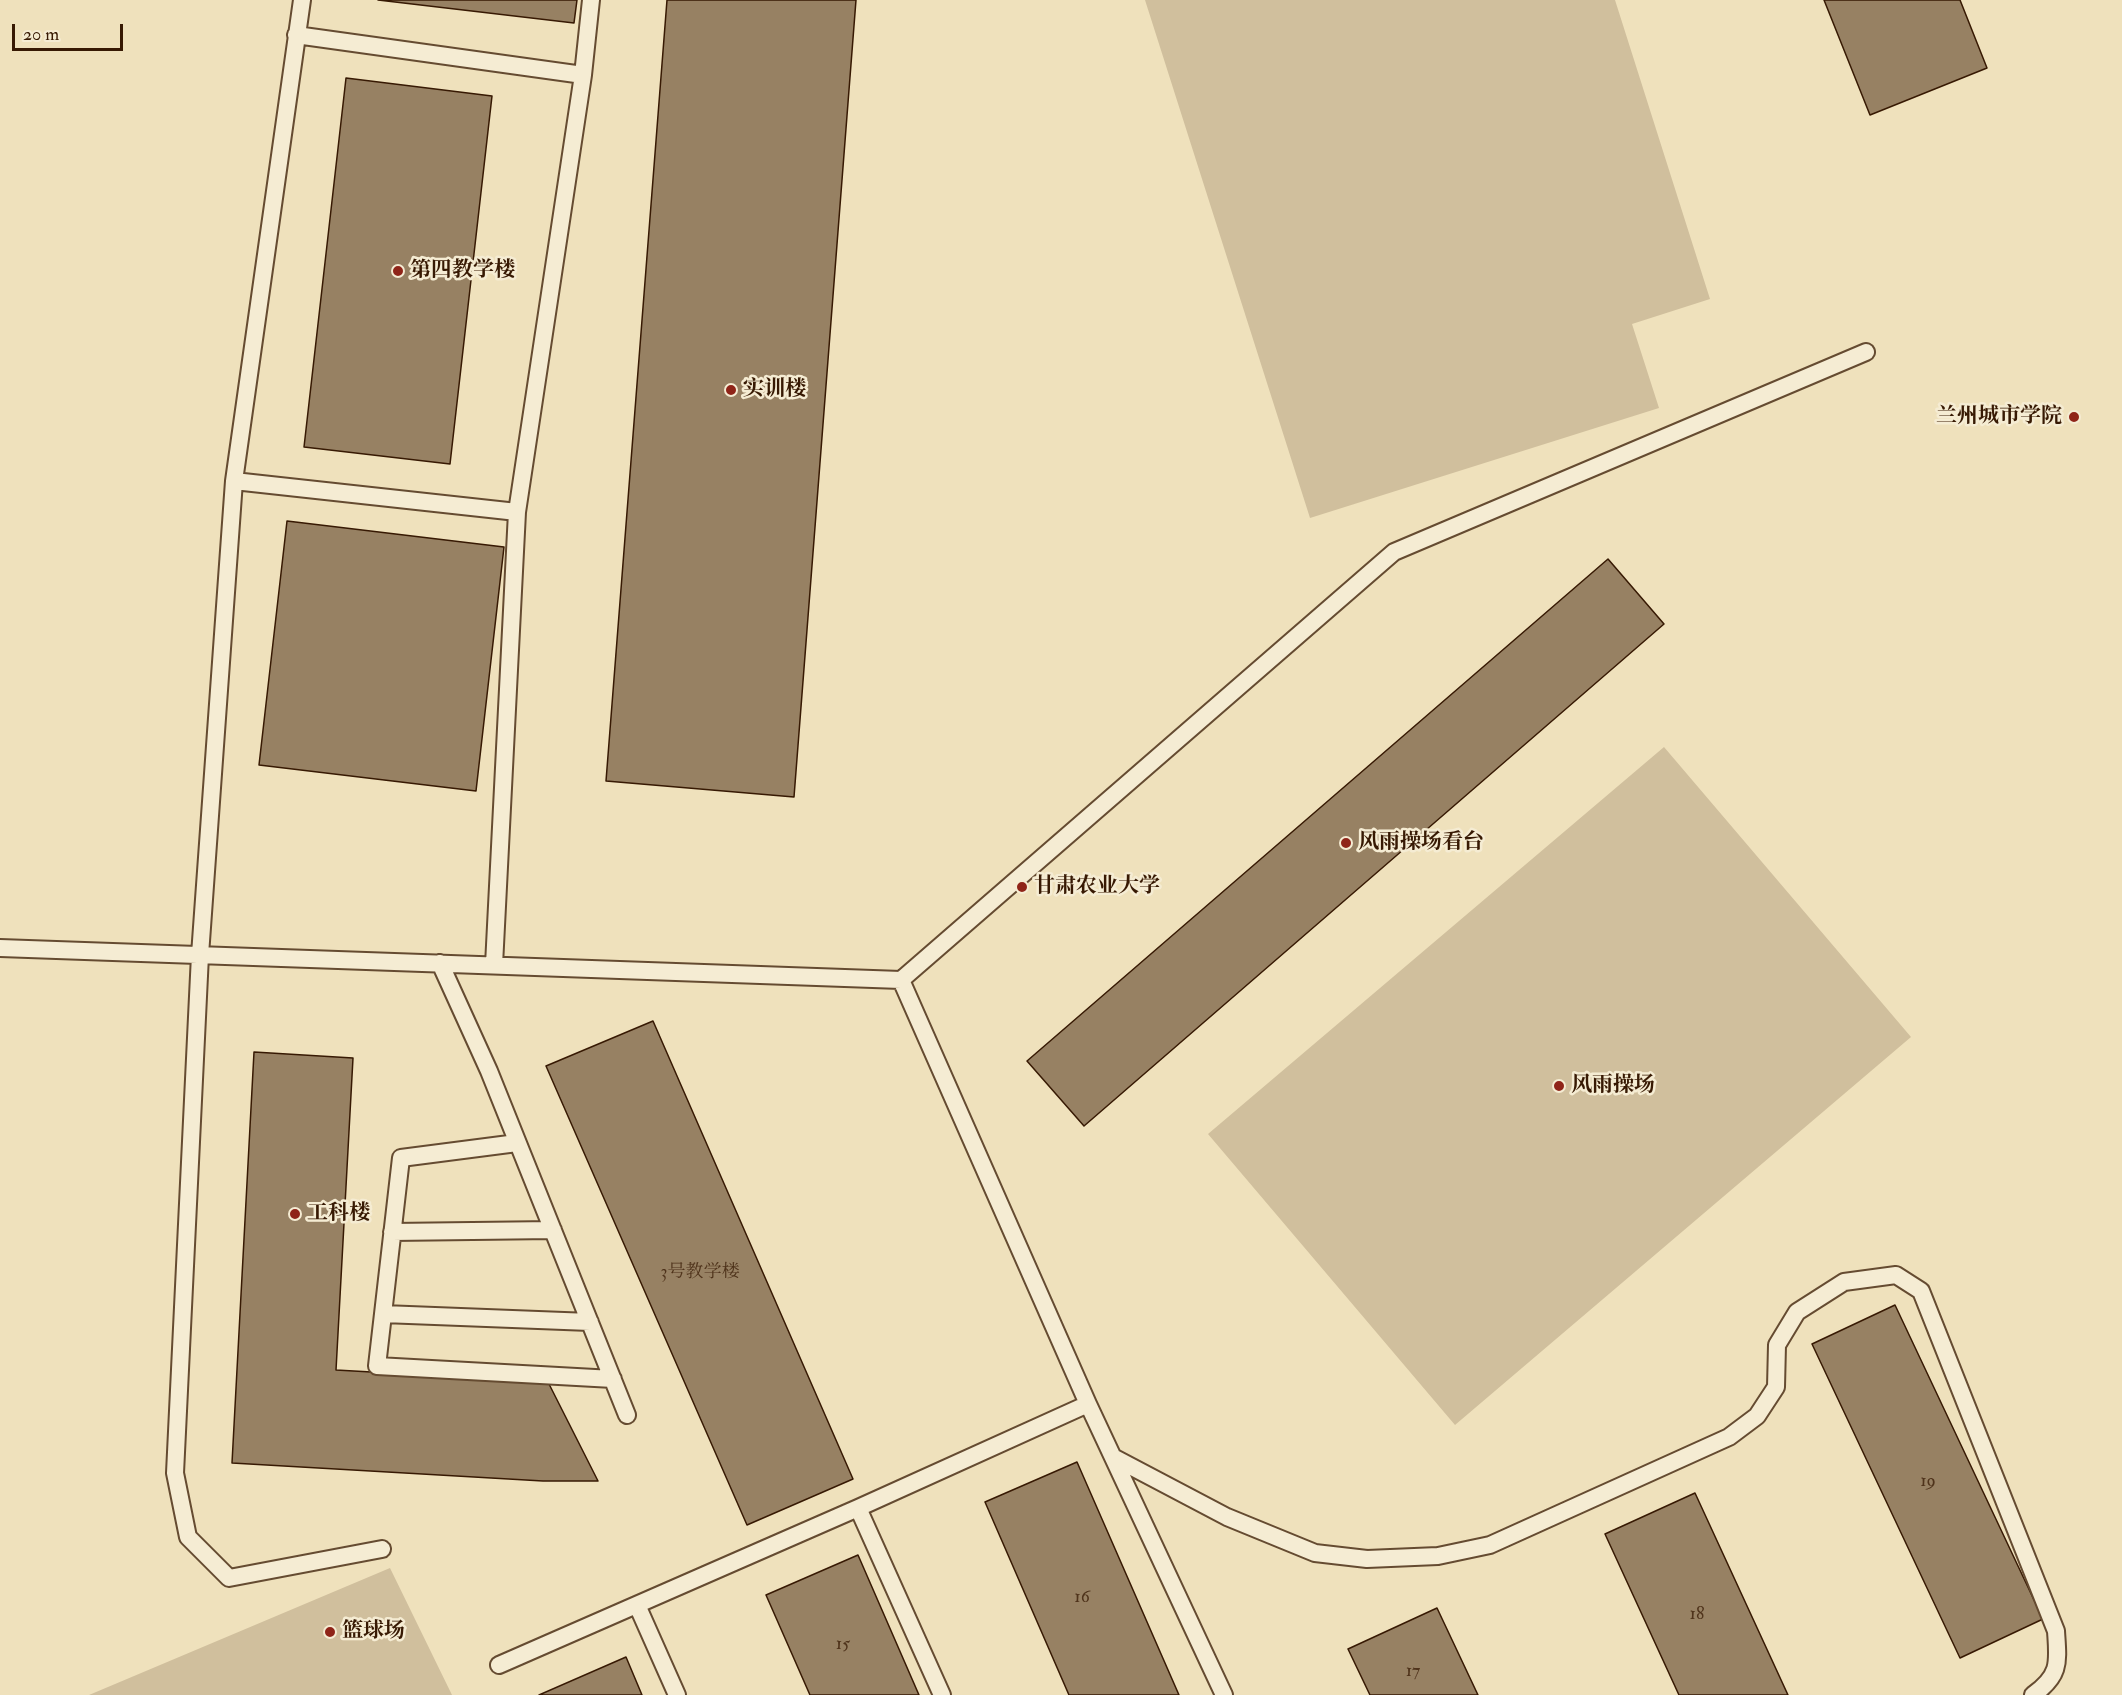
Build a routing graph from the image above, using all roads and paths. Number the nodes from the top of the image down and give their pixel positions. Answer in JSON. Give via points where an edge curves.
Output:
{"nodes":[{"id":1,"x":302,"y":0,"type":"edge"},
{"id":2,"x":591,"y":0,"type":"edge"},
{"id":3,"x":296,"y":35,"type":"junction"},
{"id":4,"x":583,"y":75,"type":"junction"},
{"id":5,"x":1866,"y":352,"type":"dead end"},
{"id":6,"x":234,"y":481,"type":"junction"},
{"id":7,"x":517,"y":512,"type":"junction"},
{"id":8,"x":0,"y":948,"type":"edge"},
{"id":9,"x":200,"y":955,"type":"junction"},
{"id":10,"x":440,"y":963,"type":"junction"},
{"id":11,"x":494,"y":965,"type":"junction"},
{"id":12,"x":901,"y":980,"type":"junction"},
{"id":13,"x":517,"y":1143,"type":"junction"},
{"id":14,"x":553,"y":1230,"type":"junction"},
{"id":15,"x":392,"y":1232,"type":"junction"},
{"id":16,"x":383,"y":1314,"type":"junction"},
{"id":17,"x":590,"y":1322,"type":"junction"},
{"id":18,"x":613,"y":1379,"type":"junction"},
{"id":19,"x":1088,"y":1404,"type":"junction"},
{"id":20,"x":627,"y":1415,"type":"dead end"},
{"id":21,"x":1113,"y":1456,"type":"junction"},
{"id":22,"x":858,"y":1508,"type":"junction"},
{"id":23,"x":382,"y":1549,"type":"dead end"},
{"id":24,"x":637,"y":1605,"type":"junction"},
{"id":25,"x":499,"y":1665,"type":"dead end"},
{"id":26,"x":677,"y":1695,"type":"edge"},
{"id":27,"x":942,"y":1695,"type":"edge"},
{"id":28,"x":1224,"y":1695,"type":"edge"},
{"id":29,"x":2033,"y":1695,"type":"edge"}],
"edges":[{"from":1,"to":3,"type":"lane"},
{"from":2,"to":4,"type":"lane"},
{"from":3,"to":4,"type":"lane"},
{"from":3,"to":6,"type":"lane"},
{"from":4,"to":7,"type":"lane"},
{"from":5,"to":12,"type":"lane","via":[[1394,552]]},
{"from":6,"to":7,"type":"lane"},
{"from":6,"to":9,"type":"lane"},
{"from":7,"to":11,"type":"lane"},
{"from":8,"to":9,"type":"lane"},
{"from":9,"to":10,"type":"lane"},
{"from":9,"to":23,"type":"lane","via":[[175,1473],[188,1537],[229,1578]]},
{"from":10,"to":11,"type":"lane"},
{"from":10,"to":13,"type":"lane"},
{"from":11,"to":12,"type":"lane"},
{"from":12,"to":19,"type":"lane"},
{"from":13,"to":14,"type":"lane"},
{"from":13,"to":15,"type":"lane","via":[[401,1158]]},
{"from":14,"to":15,"type":"lane"},
{"from":14,"to":17,"type":"lane"},
{"from":15,"to":16,"type":"lane"},
{"from":16,"to":17,"type":"lane"},
{"from":16,"to":18,"type":"lane","via":[[377,1366]]},
{"from":17,"to":18,"type":"lane"},
{"from":18,"to":20,"type":"lane"},
{"from":19,"to":21,"type":"lane"},
{"from":19,"to":22,"type":"lane"},
{"from":21,"to":28,"type":"lane"},
{"from":21,"to":29,"type":"lane","via":[[1227,1517],[1315,1553],[1367,1559],[1438,1556],[1490,1545],[1730,1437],[1757,1416],[1776,1387],[1777,1345],[1797,1312],[1844,1282],[1896,1275],[1921,1291],[2056,1631],[2058,1664],[2047,1685]]},
{"from":22,"to":24,"type":"lane"},
{"from":22,"to":27,"type":"lane"},
{"from":24,"to":25,"type":"lane"},
{"from":24,"to":26,"type":"lane"}]}
